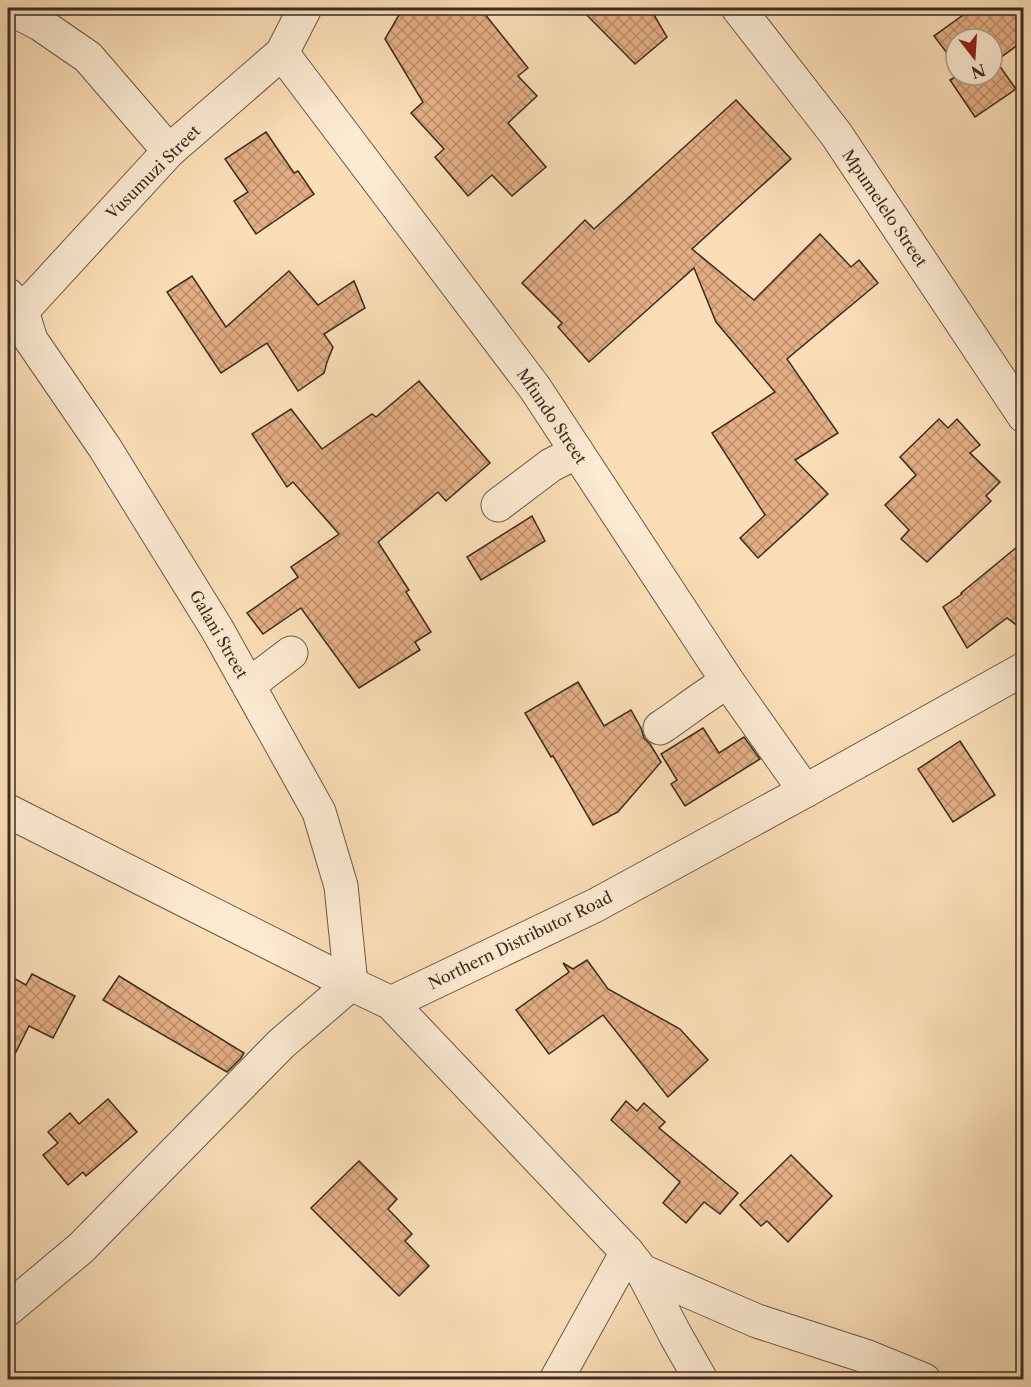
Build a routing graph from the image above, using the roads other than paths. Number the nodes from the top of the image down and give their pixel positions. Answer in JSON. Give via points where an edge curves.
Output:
{"nodes":[{"id":1,"x":9,"y":8,"type":"edge"},
{"id":2,"x":305,"y":8,"type":"edge"},
{"id":3,"x":738,"y":8,"type":"edge"},
{"id":4,"x":282,"y":53,"type":"junction"},
{"id":5,"x":169,"y":151,"type":"junction"},
{"id":6,"x":15,"y":303,"type":"edge"},
{"id":7,"x":1023,"y":416,"type":"edge"},
{"id":8,"x":577,"y":452,"type":"junction"},
{"id":9,"x":498,"y":505,"type":"dead end"},
{"id":10,"x":291,"y":653,"type":"dead end"},
{"id":11,"x":1023,"y":669,"type":"edge"},
{"id":12,"x":728,"y":682,"type":"junction"},
{"id":13,"x":250,"y":686,"type":"junction"},
{"id":14,"x":660,"y":728,"type":"dead end"},
{"id":15,"x":805,"y":791,"type":"junction"},
{"id":16,"x":8,"y":811,"type":"edge"},
{"id":17,"x":351,"y":984,"type":"junction"},
{"id":18,"x":391,"y":1003,"type":"junction"},
{"id":19,"x":635,"y":1261,"type":"junction"},
{"id":20,"x":8,"y":1309,"type":"edge"},
{"id":21,"x":556,"y":1380,"type":"edge"},
{"id":22,"x":701,"y":1380,"type":"edge"},
{"id":23,"x":924,"y":1380,"type":"edge"}],
"edges":[{"from":1,"to":5,"type":"street","via":[[88,57]]},
{"from":2,"to":4,"type":"street","name":"Vusumuzi Street"},
{"from":3,"to":7,"type":"street","name":"Mpumelelo Street","via":[[836,134]]},
{"from":4,"to":5,"type":"street","name":"Vusumuzi Street"},
{"from":4,"to":8,"type":"street","name":"Mfundo Street","via":[[535,388]]},
{"from":5,"to":6,"type":"street","name":"Vusumuzi Street"},
{"from":6,"to":13,"type":"street","name":"Galani Street","via":[[31,340],[105,448]]},
{"from":8,"to":9,"type":"street","via":[[551,465]]},
{"from":8,"to":12,"type":"street","name":"Mfundo Street"},
{"from":10,"to":13,"type":"street"},
{"from":11,"to":15,"type":"street","name":"Northern Distributor Road"},
{"from":12,"to":14,"type":"street"},
{"from":12,"to":15,"type":"street","name":"Mfundo Street"},
{"from":13,"to":17,"type":"street","name":"Galani Street","via":[[319,812],[341,886]]},
{"from":15,"to":18,"type":"street","name":"Northern Distributor Road","via":[[596,905]]},
{"from":16,"to":17,"type":"street"},
{"from":17,"to":18,"type":"street"},
{"from":17,"to":20,"type":"street","via":[[281,1044],[81,1248]]},
{"from":18,"to":19,"type":"street"},
{"from":19,"to":21,"type":"street"},
{"from":19,"to":22,"type":"street"},
{"from":19,"to":23,"type":"street","via":[[757,1321],[868,1357]]}]}
